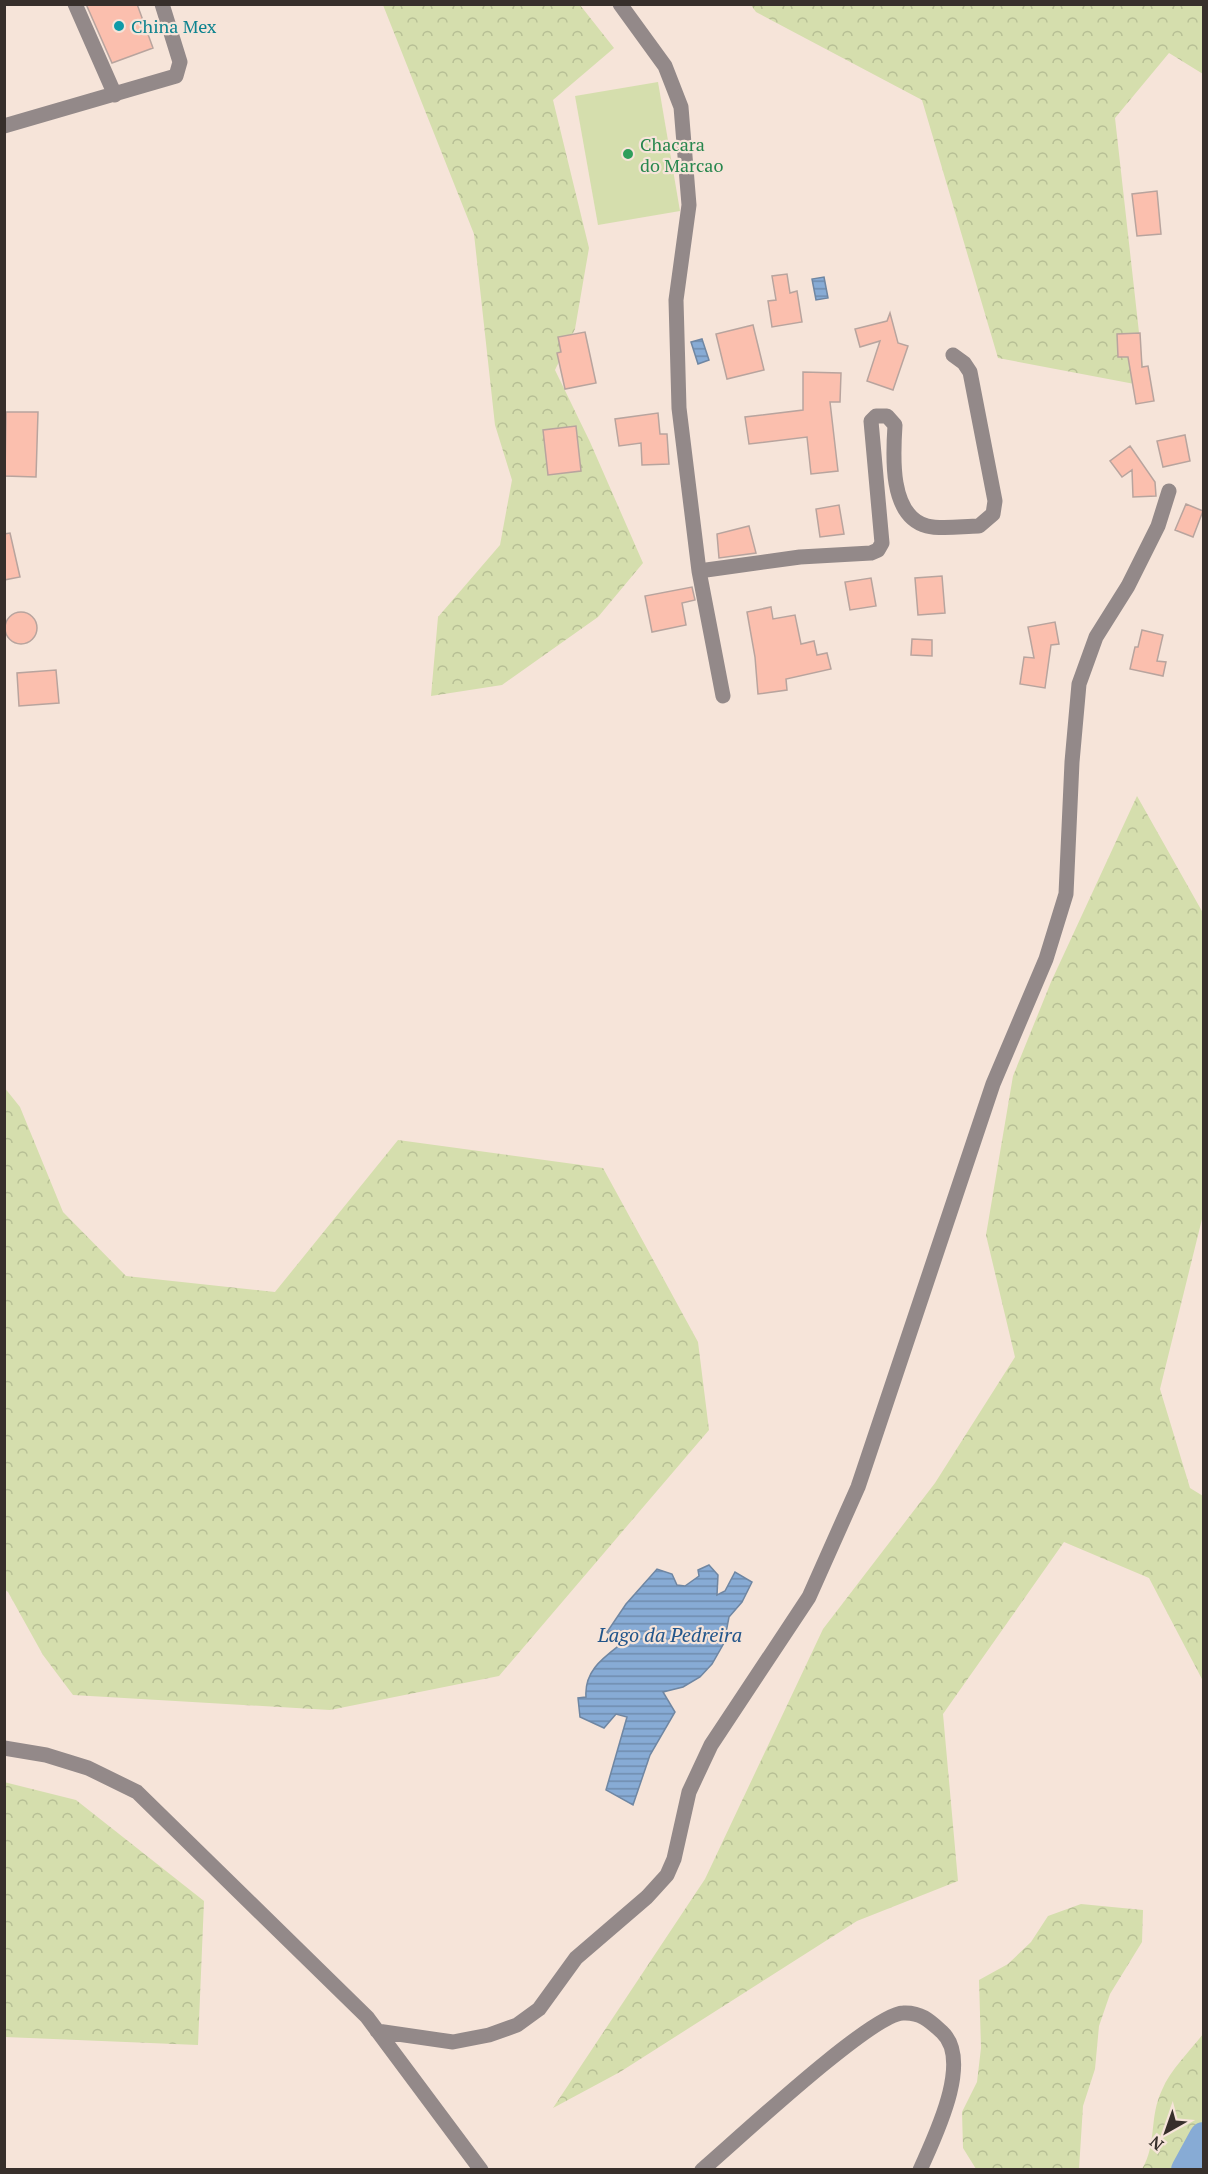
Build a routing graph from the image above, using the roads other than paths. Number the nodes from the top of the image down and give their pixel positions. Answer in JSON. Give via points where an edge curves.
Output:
{"nodes":[{"id":1,"x":75,"y":4,"type":"edge"},
{"id":2,"x":162,"y":4,"type":"edge"},
{"id":3,"x":620,"y":4,"type":"edge"},
{"id":4,"x":115,"y":95,"type":"junction"},
{"id":5,"x":4,"y":126,"type":"edge"},
{"id":6,"x":953,"y":355,"type":"dead end"},
{"id":7,"x":1169,"y":490,"type":"dead end"},
{"id":8,"x":699,"y":571,"type":"junction"},
{"id":9,"x":723,"y":696,"type":"dead end"},
{"id":10,"x":4,"y":1748,"type":"edge"},
{"id":11,"x":377,"y":2031,"type":"junction"},
{"id":12,"x":481,"y":2169,"type":"edge"},
{"id":13,"x":702,"y":2169,"type":"edge"},
{"id":14,"x":921,"y":2169,"type":"edge"}],
"edges":[{"from":1,"to":4,"type":"street"},
{"from":2,"to":4,"type":"street","via":[[180,62],[176,75]]},
{"from":3,"to":8,"type":"street","via":[[665,66],[681,107],[689,205],[676,300],[679,397]]},
{"from":4,"to":5,"type":"street"},
{"from":6,"to":8,"type":"street","via":[[970,372],[995,501],[993,514],[980,526],[926,526],[908,512],[897,492],[895,425],[887,416],[876,416],[870,422],[882,543],[878,550]]},
{"from":7,"to":11,"type":"street","via":[[1158,526],[1128,586],[1096,637],[1079,684],[1066,894],[1046,959],[993,1084],[858,1487],[809,1597],[711,1745],[689,1792],[667,1875],[576,1958],[539,2009],[516,2025],[453,2042]]},
{"from":8,"to":9,"type":"street"},
{"from":10,"to":11,"type":"street","via":[[88,1768],[137,1792],[343,1992]]},
{"from":11,"to":12,"type":"street"},
{"from":13,"to":14,"type":"street","via":[[861,2033],[901,2013],[920,2014],[941,2031],[949,2039],[953,2061],[945,2114]]}]}
